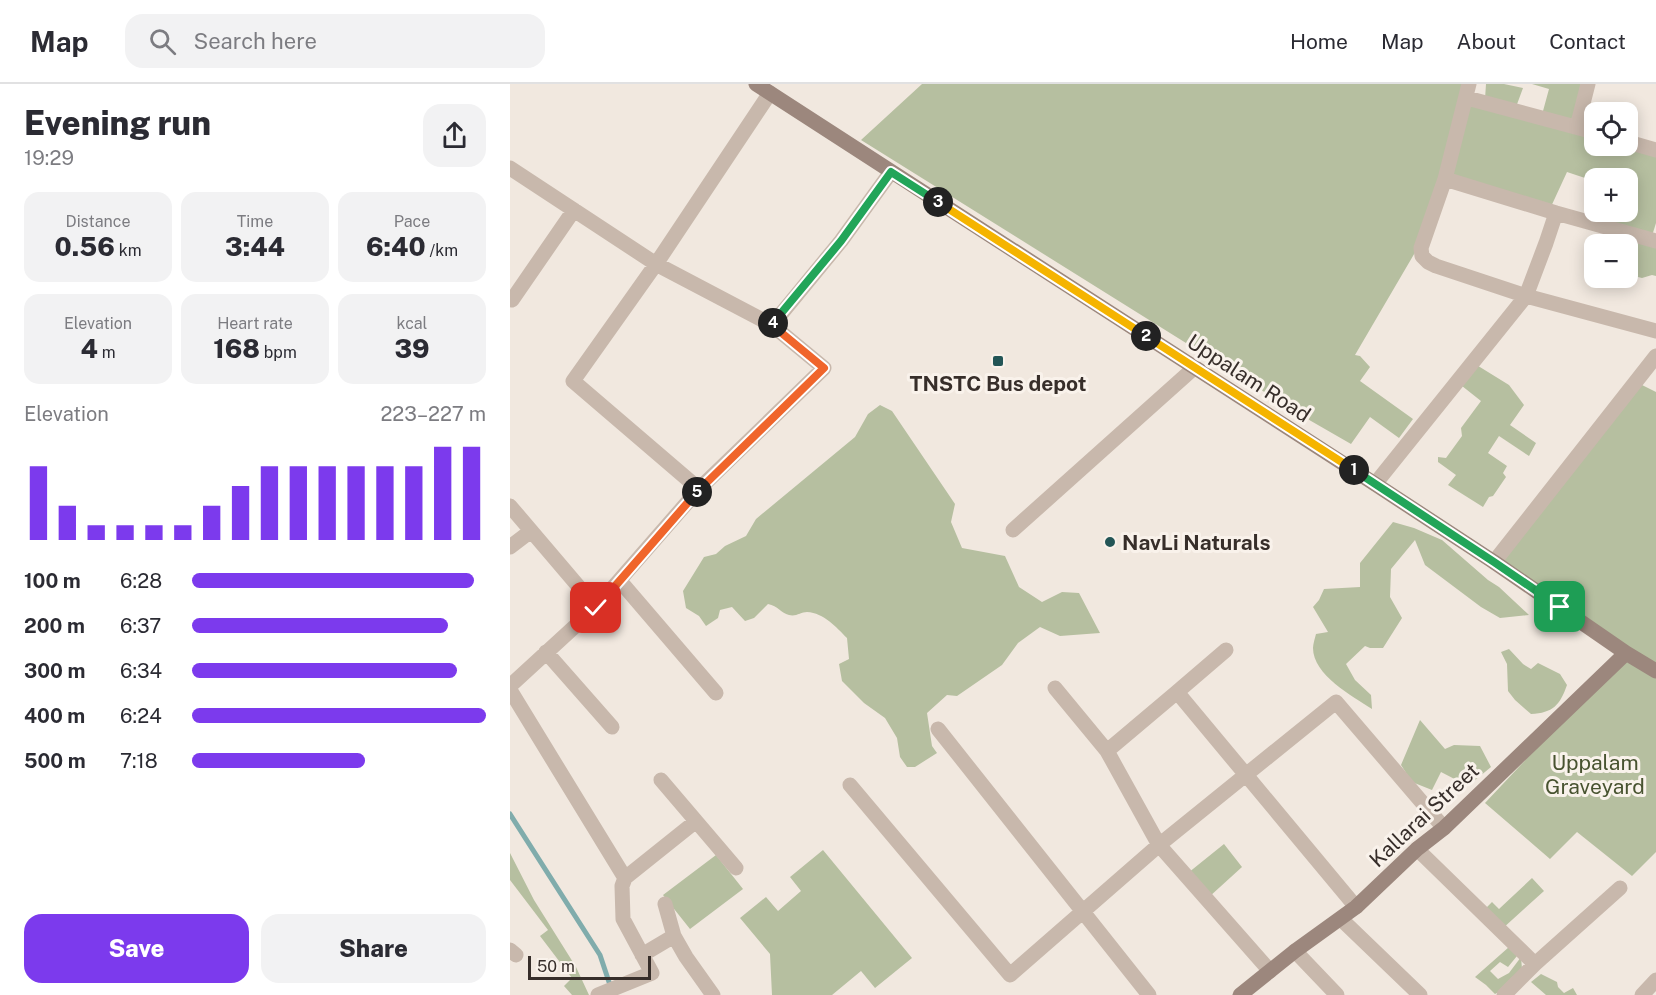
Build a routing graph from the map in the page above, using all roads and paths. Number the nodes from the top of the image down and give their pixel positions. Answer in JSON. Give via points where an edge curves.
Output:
{"nodes":[{"id":1,"x":756,"y":84,"type":"edge"},
{"id":2,"x":1588,"y":84,"type":"edge"},
{"id":3,"x":1468,"y":91,"type":"edge"},
{"id":4,"x":770,"y":93,"type":"junction"},
{"id":5,"x":1578,"y":127,"type":"junction"},
{"id":6,"x":1584,"y":129,"type":"edge"},
{"id":7,"x":1638,"y":145,"type":"edge"},
{"id":8,"x":1656,"y":150,"type":"edge"},
{"id":9,"x":510,"y":168,"type":"edge"},
{"id":10,"x":891,"y":172,"type":"junction"},
{"id":11,"x":1445,"y":178,"type":"junction"},
{"id":12,"x":573,"y":210,"type":"junction"},
{"id":13,"x":1556,"y":213,"type":"junction"},
{"id":14,"x":1656,"y":241,"type":"edge"},
{"id":15,"x":656,"y":264,"type":"junction"},
{"id":16,"x":1526,"y":296,"type":"junction"},
{"id":17,"x":512,"y":300,"type":"dead end"},
{"id":18,"x":772,"y":325,"type":"junction"},
{"id":19,"x":1656,"y":331,"type":"edge"},
{"id":20,"x":1656,"y":356,"type":"edge"},
{"id":21,"x":1194,"y":368,"type":"junction"},
{"id":22,"x":1375,"y":484,"type":"junction"},
{"id":23,"x":699,"y":489,"type":"junction"},
{"id":24,"x":510,"y":506,"type":"edge"},
{"id":25,"x":1013,"y":530,"type":"dead end"},
{"id":26,"x":531,"y":531,"type":"junction"},
{"id":27,"x":510,"y":547,"type":"edge"},
{"id":28,"x":1494,"y":562,"type":"junction"},
{"id":29,"x":620,"y":581,"type":"junction"},
{"id":30,"x":596,"y":608,"type":"junction"},
{"id":31,"x":1226,"y":650,"type":"dead end"},
{"id":32,"x":546,"y":652,"type":"junction"},
{"id":33,"x":1626,"y":653,"type":"junction"},
{"id":34,"x":1656,"y":671,"type":"edge"},
{"id":35,"x":510,"y":688,"type":"edge"},
{"id":36,"x":1055,"y":688,"type":"dead end"},
{"id":37,"x":1177,"y":692,"type":"junction"},
{"id":38,"x":716,"y":693,"type":"dead end"},
{"id":39,"x":612,"y":727,"type":"dead end"},
{"id":40,"x":938,"y":729,"type":"dead end"},
{"id":41,"x":1107,"y":751,"type":"junction"},
{"id":42,"x":1246,"y":775,"type":"junction"},
{"id":43,"x":661,"y":780,"type":"dead end"},
{"id":44,"x":850,"y":785,"type":"dead end"},
{"id":45,"x":695,"y":822,"type":"junction"},
{"id":46,"x":1444,"y":828,"type":"junction"},
{"id":47,"x":1159,"y":844,"type":"junction"},
{"id":48,"x":1417,"y":849,"type":"junction"},
{"id":49,"x":736,"y":868,"type":"dead end"},
{"id":50,"x":626,"y":878,"type":"junction"},
{"id":51,"x":1620,"y":888,"type":"dead end"},
{"id":52,"x":664,"y":904,"type":"dead end"},
{"id":53,"x":1356,"y":907,"type":"junction"},
{"id":54,"x":1083,"y":910,"type":"junction"},
{"id":55,"x":1341,"y":919,"type":"junction"},
{"id":56,"x":674,"y":936,"type":"junction"},
{"id":57,"x":1295,"y":951,"type":"junction"},
{"id":58,"x":642,"y":955,"type":"junction"},
{"id":59,"x":1535,"y":964,"type":"junction"},
{"id":60,"x":1270,"y":971,"type":"junction"},
{"id":61,"x":1656,"y":980,"type":"edge"},
{"id":62,"x":1509,"y":993,"type":"edge"},
{"id":63,"x":598,"y":995,"type":"edge"},
{"id":64,"x":713,"y":995,"type":"edge"},
{"id":65,"x":1149,"y":995,"type":"edge"},
{"id":66,"x":1240,"y":995,"type":"edge"},
{"id":67,"x":1337,"y":995,"type":"edge"},
{"id":68,"x":1420,"y":995,"type":"edge"},
{"id":69,"x":1642,"y":995,"type":"edge"}],
"edges":[{"from":1,"to":4,"type":"main road","name":"Uppalam Road"},
{"from":2,"to":5,"type":"street"},
{"from":3,"to":5,"type":"street"},
{"from":3,"to":11,"type":"street"},
{"from":4,"to":10,"type":"main road","name":"Uppalam Road"},
{"from":4,"to":15,"type":"street"},
{"from":5,"to":6,"type":"street"},
{"from":7,"to":8,"type":"street"},
{"from":9,"to":12,"type":"street"},
{"from":10,"to":18,"type":"street"},
{"from":10,"to":21,"type":"main road","name":"Uppalam Road"},
{"from":11,"to":13,"type":"street"},
{"from":11,"to":16,"type":"street","via":[[1421,248],[1422,256],[1436,266]]},
{"from":12,"to":15,"type":"street"},
{"from":12,"to":17,"type":"street"},
{"from":13,"to":14,"type":"street"},
{"from":13,"to":16,"type":"street"},
{"from":15,"to":18,"type":"street"},
{"from":15,"to":23,"type":"street","via":[[573,381]]},
{"from":16,"to":19,"type":"street"},
{"from":16,"to":22,"type":"street"},
{"from":18,"to":23,"type":"street","via":[[824,368]]},
{"from":20,"to":28,"type":"street"},
{"from":21,"to":22,"type":"main road","name":"Uppalam Road"},
{"from":21,"to":25,"type":"street"},
{"from":22,"to":28,"type":"main road","name":"Uppalam Road"},
{"from":23,"to":29,"type":"street"},
{"from":24,"to":26,"type":"street"},
{"from":26,"to":27,"type":"street"},
{"from":26,"to":30,"type":"street"},
{"from":28,"to":33,"type":"main road","name":"Uppalam Road"},
{"from":29,"to":30,"type":"street"},
{"from":29,"to":38,"type":"street"},
{"from":30,"to":32,"type":"street"},
{"from":31,"to":37,"type":"street"},
{"from":32,"to":35,"type":"street"},
{"from":32,"to":39,"type":"street"},
{"from":33,"to":34,"type":"main road","name":"Uppalam Road"},
{"from":33,"to":46,"type":"main road","name":"Kallarai Street"},
{"from":35,"to":50,"type":"street"},
{"from":36,"to":41,"type":"street"},
{"from":37,"to":41,"type":"street"},
{"from":37,"to":42,"type":"street"},
{"from":40,"to":54,"type":"street"},
{"from":41,"to":47,"type":"street"},
{"from":42,"to":46,"type":"street","via":[[1336,702]]},
{"from":42,"to":47,"type":"street"},
{"from":42,"to":53,"type":"street"},
{"from":43,"to":45,"type":"street"},
{"from":44,"to":54,"type":"street","via":[[1010,975]]},
{"from":45,"to":49,"type":"street"},
{"from":45,"to":50,"type":"street"},
{"from":46,"to":48,"type":"main road","name":"Kallarai Street"},
{"from":47,"to":54,"type":"street"},
{"from":47,"to":60,"type":"street"},
{"from":48,"to":53,"type":"main road","name":"Kallarai Street"},
{"from":48,"to":59,"type":"street"},
{"from":50,"to":58,"type":"street","via":[[622,886],[623,919]]},
{"from":51,"to":59,"type":"street"},
{"from":52,"to":56,"type":"street"},
{"from":53,"to":55,"type":"main road","name":"Kallarai Street"},
{"from":54,"to":65,"type":"street"},
{"from":55,"to":57,"type":"main road","name":"Kallarai Street"},
{"from":55,"to":68,"type":"street"},
{"from":56,"to":58,"type":"street"},
{"from":56,"to":64,"type":"street"},
{"from":57,"to":60,"type":"main road","name":"Kallarai Street"},
{"from":57,"to":67,"type":"street"},
{"from":58,"to":63,"type":"street","via":[[652,973]]},
{"from":59,"to":62,"type":"street"},
{"from":60,"to":66,"type":"main road","name":"Kallarai Street"},
{"from":61,"to":69,"type":"street"}]}
